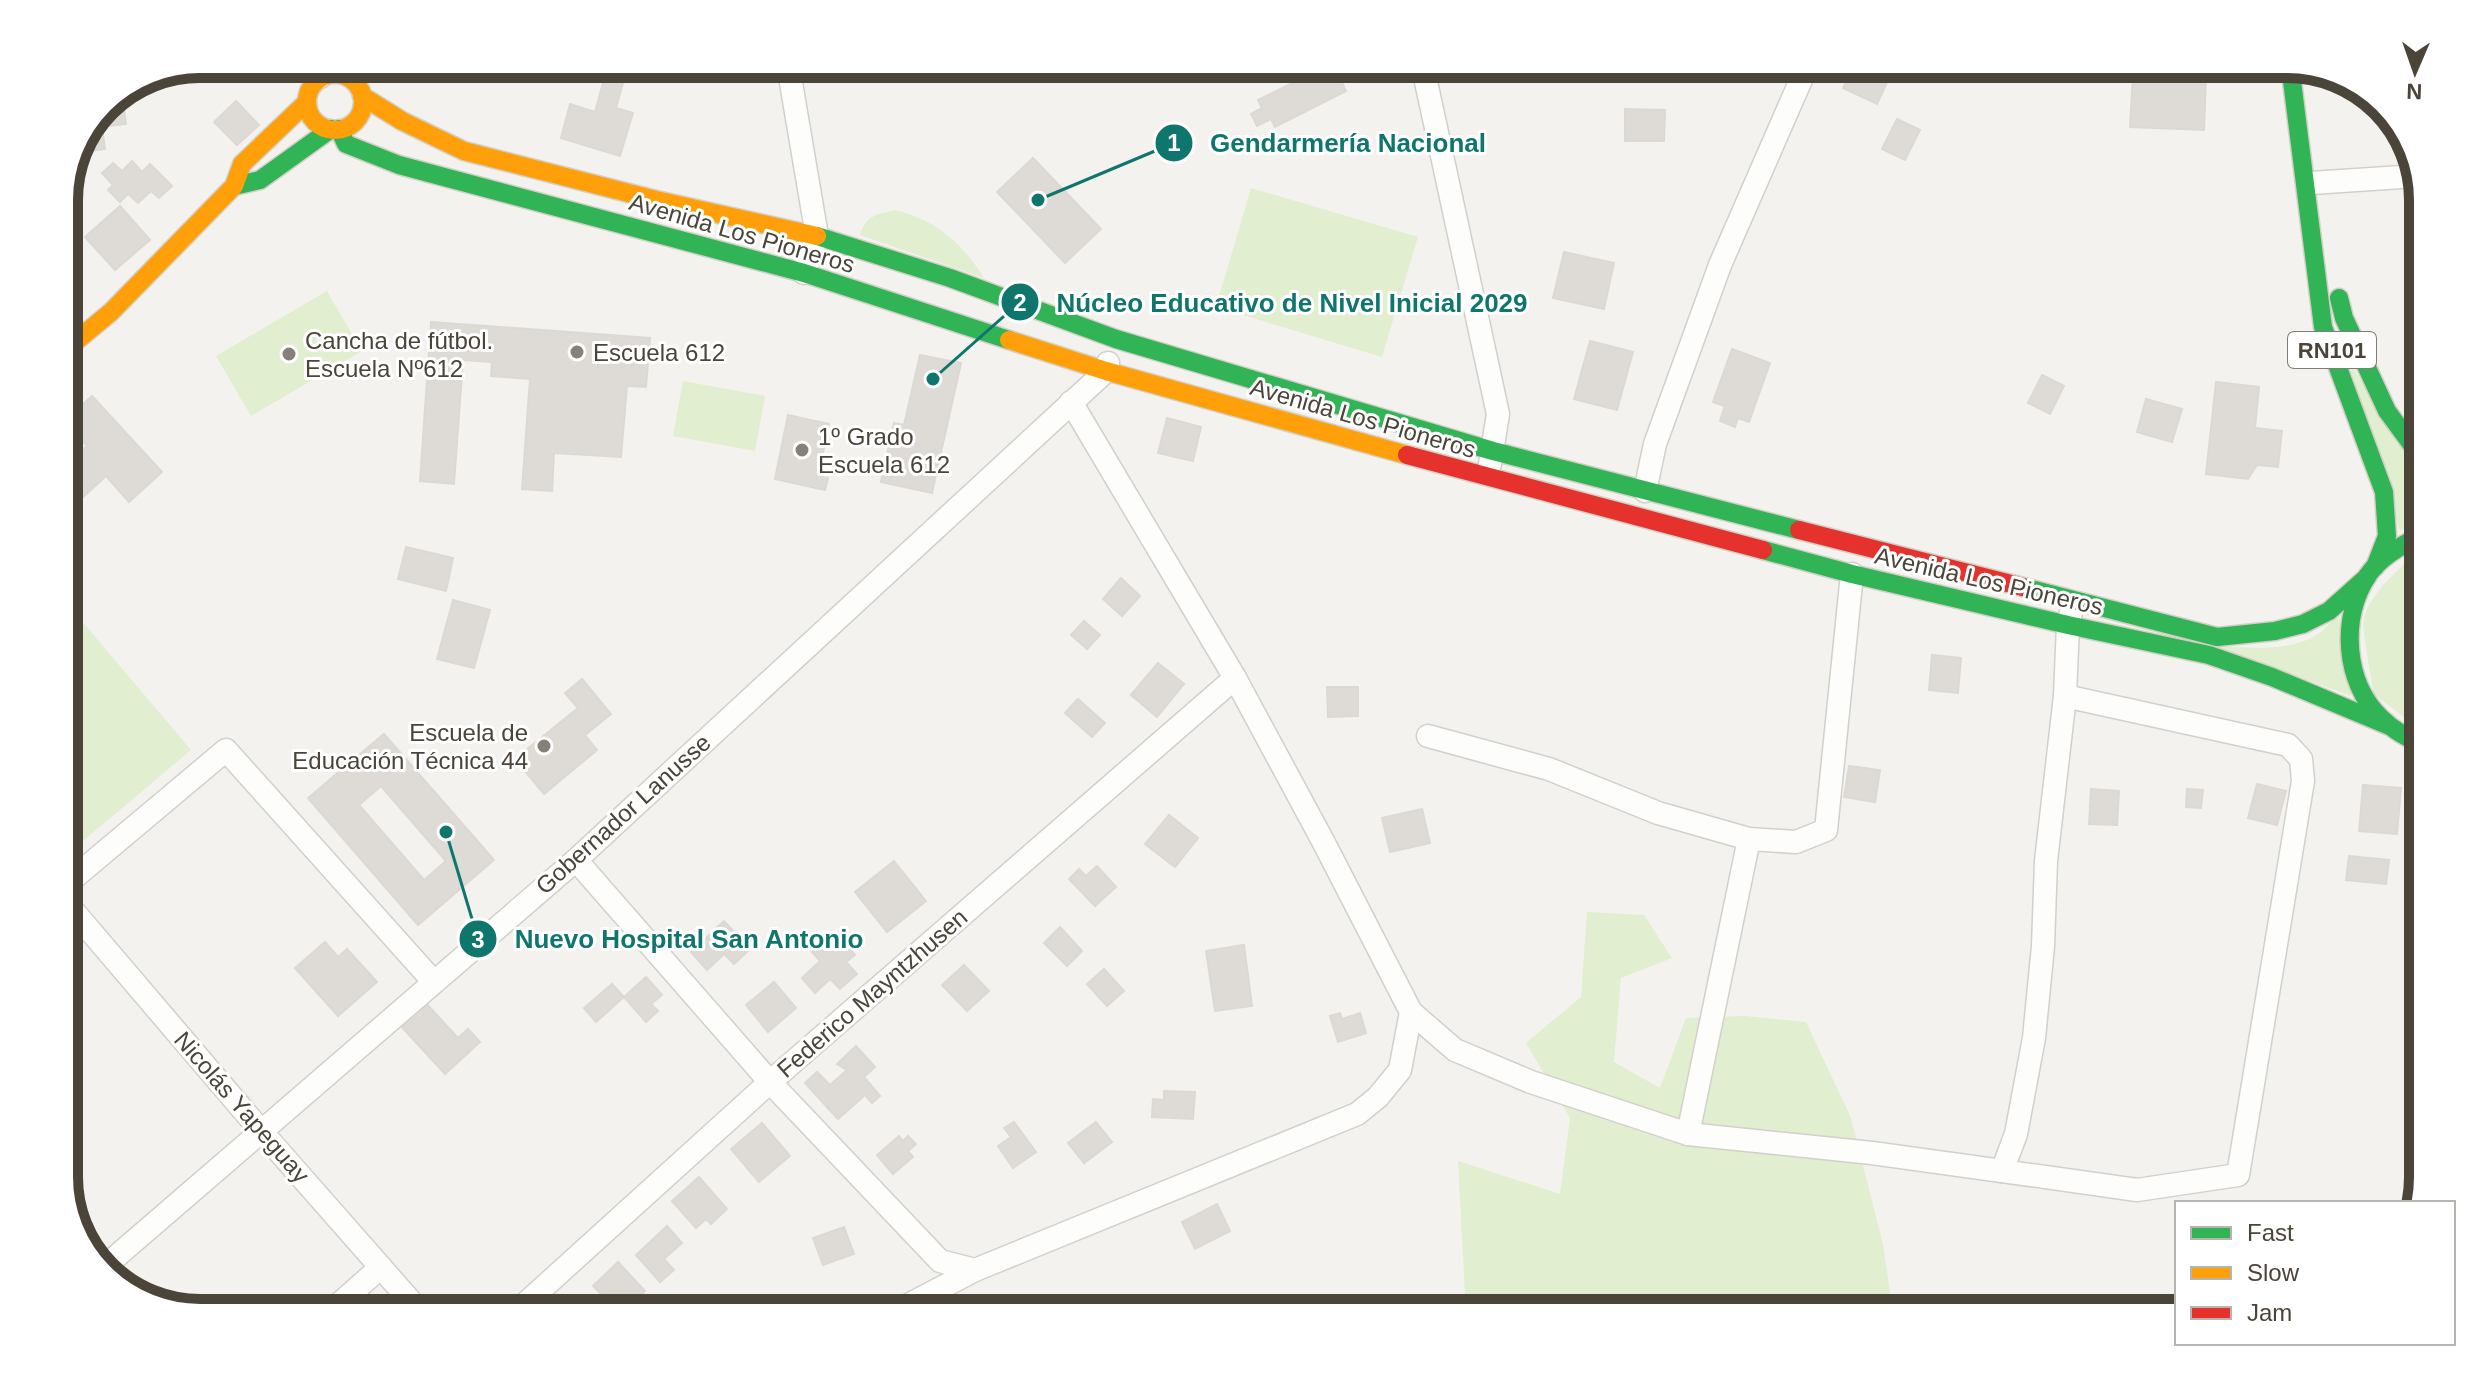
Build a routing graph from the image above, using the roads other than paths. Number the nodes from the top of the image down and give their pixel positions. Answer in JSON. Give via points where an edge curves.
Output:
{"nodes":[{"id":1,"x":317,"y":78,"type":"edge"},
{"id":2,"x":348,"y":78,"type":"edge"},
{"id":3,"x":790,"y":78,"type":"edge"},
{"id":4,"x":1425,"y":78,"type":"edge"},
{"id":5,"x":1802,"y":78,"type":"edge"},
{"id":6,"x":2292,"y":78,"type":"edge"},
{"id":7,"x":362,"y":96,"type":"junction"},
{"id":8,"x":307,"y":102,"type":"junction"},
{"id":9,"x":2297,"y":125,"type":"junction"},
{"id":10,"x":335,"y":129,"type":"junction"},
{"id":11,"x":2407,"y":177,"type":"edge"},
{"id":12,"x":2311,"y":183,"type":"junction"},
{"id":13,"x":234,"y":186,"type":"junction"},
{"id":14,"x":817,"y":236,"type":"junction"},
{"id":15,"x":804,"y":273,"type":"junction"},
{"id":16,"x":78,"y":339,"type":"edge"},
{"id":17,"x":1116,"y":339,"type":"junction"},
{"id":18,"x":1106,"y":371,"type":"junction"},
{"id":19,"x":1071,"y":402,"type":"junction"},
{"id":20,"x":2409,"y":441,"type":"edge"},
{"id":21,"x":1493,"y":451,"type":"junction"},
{"id":22,"x":1487,"y":477,"type":"junction"},
{"id":23,"x":1645,"y":491,"type":"junction"},
{"id":24,"x":2409,"y":541,"type":"edge"},
{"id":25,"x":2371,"y":572,"type":"junction"},
{"id":26,"x":1852,"y":574,"type":"junction"},
{"id":27,"x":2074,"y":598,"type":"junction"},
{"id":28,"x":2068,"y":625,"type":"junction"},
{"id":29,"x":1235,"y":678,"type":"junction"},
{"id":30,"x":2065,"y":696,"type":"junction"},
{"id":31,"x":2387,"y":725,"type":"junction"},
{"id":32,"x":1428,"y":736,"type":"dead end"},
{"id":33,"x":2409,"y":739,"type":"edge"},
{"id":34,"x":1749,"y":839,"type":"junction"},
{"id":35,"x":576,"y":860,"type":"junction"},
{"id":36,"x":78,"y":874,"type":"edge"},
{"id":37,"x":78,"y":916,"type":"edge"},
{"id":38,"x":433,"y":981,"type":"junction"},
{"id":39,"x":1411,"y":1012,"type":"junction"},
{"id":40,"x":770,"y":1082,"type":"junction"},
{"id":41,"x":261,"y":1131,"type":"junction"},
{"id":42,"x":1688,"y":1134,"type":"junction"},
{"id":43,"x":2002,"y":1171,"type":"junction"},
{"id":44,"x":112,"y":1261,"type":"edge"},
{"id":45,"x":381,"y":1267,"type":"junction"},
{"id":46,"x":975,"y":1270,"type":"junction"},
{"id":47,"x":345,"y":1299,"type":"edge"},
{"id":48,"x":409,"y":1299,"type":"edge"},
{"id":49,"x":530,"y":1299,"type":"edge"},
{"id":50,"x":920,"y":1299,"type":"edge"}],
"edges":[{"from":1,"to":8,"type":"main road"},
{"from":2,"to":7,"type":"main road"},
{"from":3,"to":14,"type":"street"},
{"from":4,"to":21,"type":"street","via":[[1498,414]]},
{"from":5,"to":23,"type":"street","via":[[1720,265],[1655,444]]},
{"from":6,"to":9,"type":"main road","number":"RN101"},
{"from":7,"to":10,"type":"main road","via":[[355,121]]},
{"from":7,"to":14,"type":"main road","name":"Avenida Los Pioneros","via":[[464,151]]},
{"from":8,"to":10,"type":"main road","via":[[311,117]]},
{"from":8,"to":13,"type":"main road","via":[[242,164]]},
{"from":9,"to":12,"type":"main road","number":"RN101"},
{"from":9,"to":25,"type":"main road","number":"RN101","via":[[2323,327],[2384,492],[2387,536]]},
{"from":10,"to":13,"type":"main road","via":[[260,180]]},
{"from":10,"to":15,"type":"main road","name":"Avenida Los Pioneros","via":[[346,144],[399,165]]},
{"from":11,"to":12,"type":"street"},
{"from":12,"to":20,"type":"main road","number":"RN101","via":[[2344,318],[2387,411]]},
{"from":13,"to":16,"type":"main road"},
{"from":14,"to":15,"type":"street"},
{"from":14,"to":17,"type":"main road","name":"Avenida Los Pioneros"},
{"from":15,"to":18,"type":"main road","name":"Avenida Los Pioneros"},
{"from":17,"to":18,"type":"street"},
{"from":17,"to":21,"type":"main road","name":"Avenida Los Pioneros"},
{"from":18,"to":19,"type":"street","name":"Gobernador Lanusse"},
{"from":18,"to":22,"type":"main road","name":"Avenida Los Pioneros"},
{"from":19,"to":29,"type":"street"},
{"from":19,"to":35,"type":"street","name":"Gobernador Lanusse"},
{"from":21,"to":22,"type":"street"},
{"from":21,"to":23,"type":"main road","name":"Avenida Los Pioneros"},
{"from":22,"to":26,"type":"main road","name":"Avenida Los Pioneros"},
{"from":23,"to":27,"type":"main road","name":"Avenida Los Pioneros"},
{"from":24,"to":25,"type":"main road","number":"RN101"},
{"from":25,"to":27,"type":"main road","name":"Avenida Los Pioneros","via":[[2328,611],[2288,628],[2254,634],[2217,637]]},
{"from":25,"to":31,"type":"main road","number":"RN101","via":[[2353,606],[2348,638],[2352,671],[2366,700]]},
{"from":26,"to":28,"type":"main road","name":"Avenida Los Pioneros"},
{"from":26,"to":34,"type":"street","via":[[1826,830],[1796,842]]},
{"from":27,"to":28,"type":"street"},
{"from":28,"to":30,"type":"street"},
{"from":28,"to":31,"type":"main road","name":"Avenida Los Pioneros","via":[[2209,655]]},
{"from":29,"to":39,"type":"street"},
{"from":29,"to":40,"type":"street","name":"Federico Mayntzhusen"},
{"from":30,"to":43,"type":"street","via":[[2046,861],[2034,1038],[2016,1134]]},
{"from":30,"to":43,"type":"street","via":[[2288,745],[2301,759],[2303,781],[2238,1175],[2137,1190]]},
{"from":31,"to":33,"type":"main road","number":"RN101"},
{"from":32,"to":34,"type":"street","via":[[1549,769],[1658,813]]},
{"from":34,"to":42,"type":"street"},
{"from":35,"to":38,"type":"street","name":"Gobernador Lanusse"},
{"from":35,"to":40,"type":"street"},
{"from":36,"to":38,"type":"street","via":[[226,750]]},
{"from":37,"to":41,"type":"street","name":"Nicolás Yapeguay"},
{"from":38,"to":41,"type":"street","name":"Gobernador Lanusse"},
{"from":39,"to":42,"type":"street","via":[[1455,1050],[1531,1082]]},
{"from":39,"to":46,"type":"street","via":[[1400,1070],[1357,1114]]},
{"from":40,"to":46,"type":"street","via":[[940,1261]]},
{"from":40,"to":49,"type":"street","name":"Federico Mayntzhusen"},
{"from":41,"to":44,"type":"street","name":"Gobernador Lanusse"},
{"from":41,"to":45,"type":"street","name":"Nicolás Yapeguay"},
{"from":42,"to":43,"type":"street"},
{"from":45,"to":47,"type":"street"},
{"from":45,"to":48,"type":"street","name":"Nicolás Yapeguay"},
{"from":46,"to":50,"type":"street"}]}
